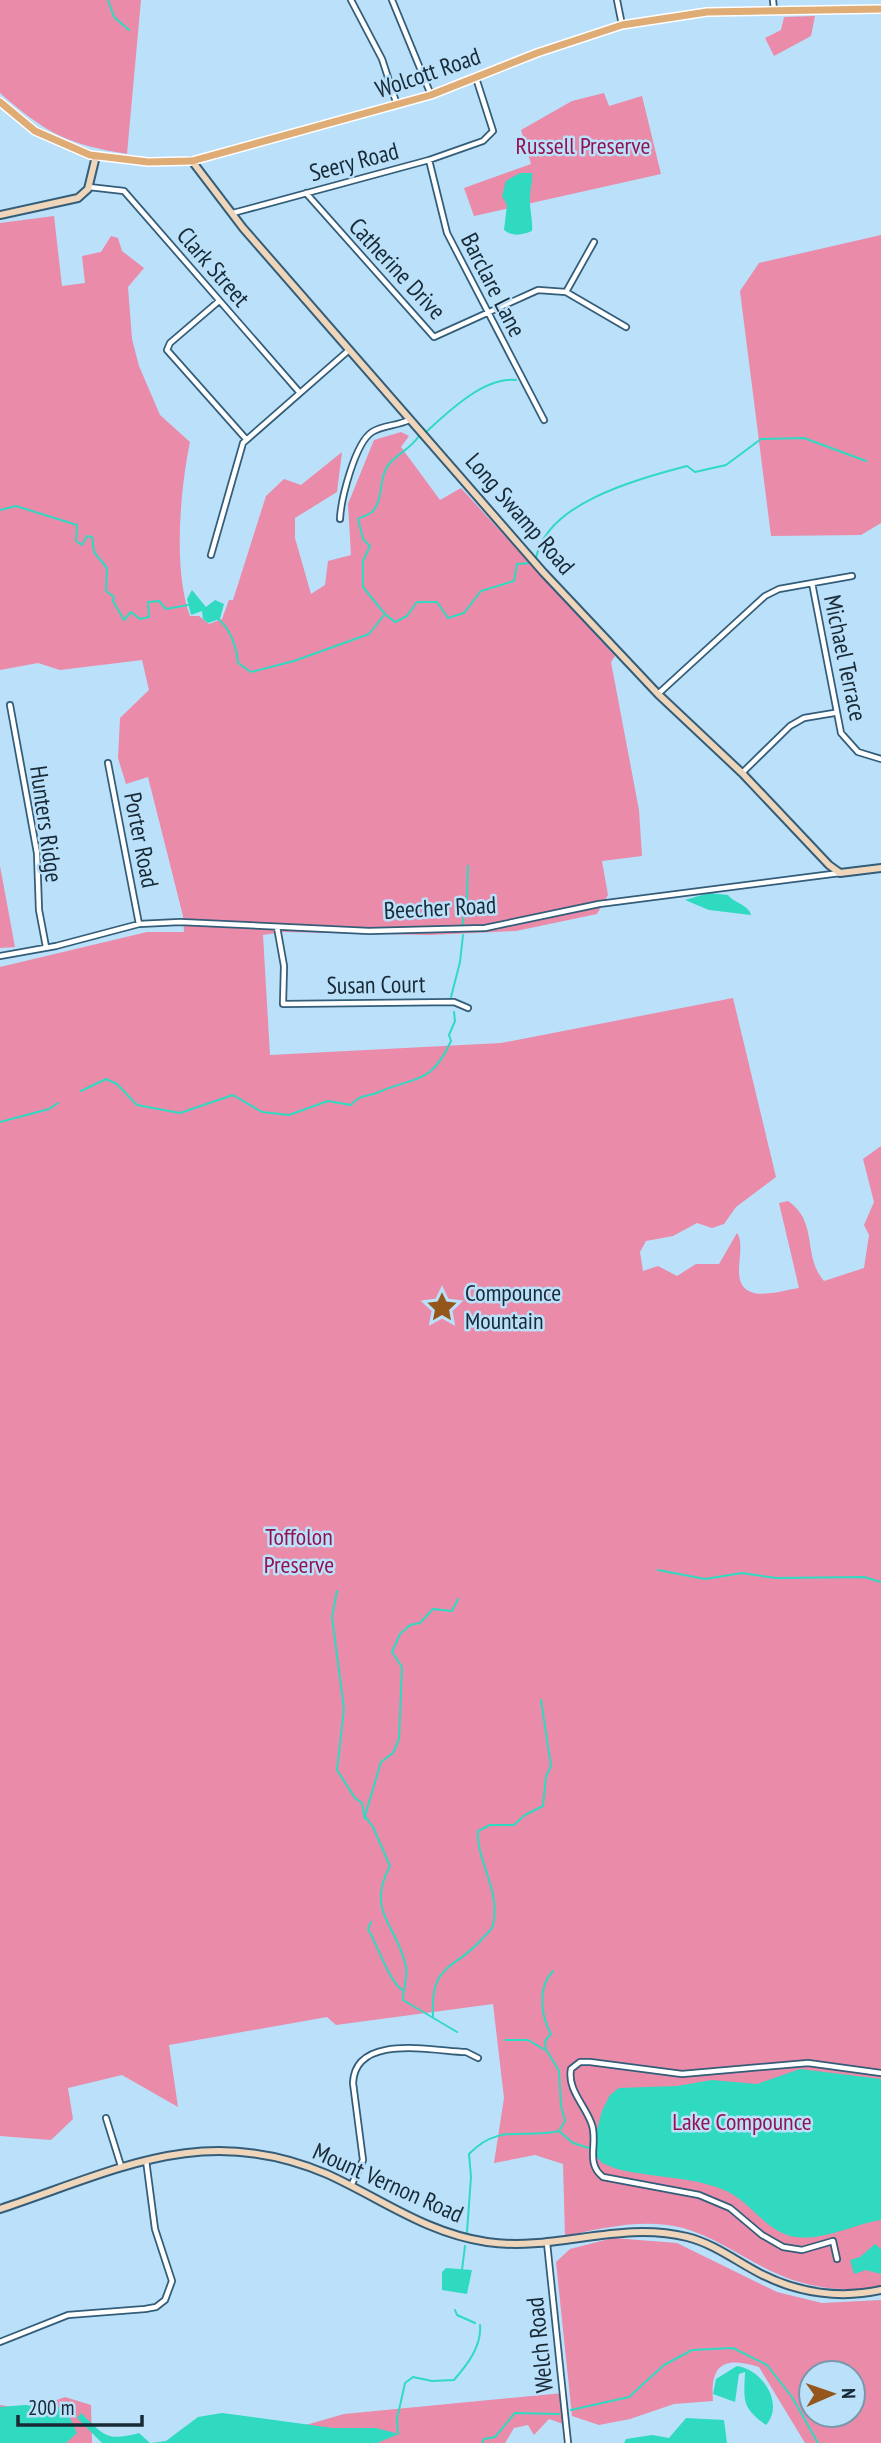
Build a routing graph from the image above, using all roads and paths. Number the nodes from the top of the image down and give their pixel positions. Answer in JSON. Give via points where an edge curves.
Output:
{"nodes":[{"id":1,"x":351,"y":0,"type":"edge"},
{"id":2,"x":392,"y":0,"type":"edge"},
{"id":3,"x":617,"y":0,"type":"edge"},
{"id":4,"x":773,"y":0,"type":"edge"},
{"id":5,"x":881,"y":9,"type":"edge"},
{"id":6,"x":774,"y":11,"type":"junction"},
{"id":7,"x":622,"y":25,"type":"junction"},
{"id":8,"x":476,"y":78,"type":"junction"},
{"id":9,"x":431,"y":95,"type":"junction"},
{"id":10,"x":0,"y":102,"type":"edge"},
{"id":11,"x":397,"y":106,"type":"junction"},
{"id":12,"x":96,"y":156,"type":"junction"},
{"id":13,"x":429,"y":160,"type":"junction"},
{"id":14,"x":192,"y":161,"type":"junction"},
{"id":15,"x":89,"y":187,"type":"junction"},
{"id":16,"x":306,"y":194,"type":"junction"},
{"id":17,"x":233,"y":213,"type":"junction"},
{"id":18,"x":0,"y":215,"type":"edge"},
{"id":19,"x":594,"y":242,"type":"dead end"},
{"id":20,"x":566,"y":292,"type":"junction"},
{"id":21,"x":219,"y":300,"type":"junction"},
{"id":22,"x":487,"y":313,"type":"junction"},
{"id":23,"x":626,"y":327,"type":"dead end"},
{"id":24,"x":350,"y":349,"type":"junction"},
{"id":25,"x":300,"y":393,"type":"junction"},
{"id":26,"x":409,"y":420,"type":"junction"},
{"id":27,"x":544,"y":420,"type":"dead end"},
{"id":28,"x":246,"y":439,"type":"junction"},
{"id":29,"x":340,"y":520,"type":"dead end"},
{"id":30,"x":211,"y":555,"type":"dead end"},
{"id":31,"x":852,"y":576,"type":"dead end"},
{"id":32,"x":811,"y":583,"type":"junction"},
{"id":33,"x":658,"y":694,"type":"junction"},
{"id":34,"x":10,"y":705,"type":"dead end"},
{"id":35,"x":834,"y":713,"type":"junction"},
{"id":36,"x":881,"y":759,"type":"edge"},
{"id":37,"x":108,"y":763,"type":"dead end"},
{"id":38,"x":742,"y":773,"type":"junction"},
{"id":39,"x":881,"y":868,"type":"edge"},
{"id":40,"x":840,"y":873,"type":"junction"},
{"id":41,"x":139,"y":924,"type":"junction"},
{"id":42,"x":277,"y":927,"type":"junction"},
{"id":43,"x":46,"y":947,"type":"junction"},
{"id":44,"x":0,"y":956,"type":"edge"},
{"id":45,"x":468,"y":1007,"type":"dead end"},
{"id":46,"x":478,"y":2057,"type":"dead end"},
{"id":47,"x":881,"y":2073,"type":"edge"},
{"id":48,"x":106,"y":2118,"type":"dead end"},
{"id":49,"x":146,"y":2158,"type":"junction"},
{"id":50,"x":121,"y":2165,"type":"junction"},
{"id":51,"x":350,"y":2186,"type":"junction"},
{"id":52,"x":0,"y":2209,"type":"edge"},
{"id":53,"x":547,"y":2244,"type":"junction"},
{"id":54,"x":837,"y":2259,"type":"dead end"},
{"id":55,"x":881,"y":2290,"type":"edge"},
{"id":56,"x":0,"y":2342,"type":"edge"},
{"id":57,"x":568,"y":2443,"type":"edge"}],
"edges":[{"from":1,"to":11,"type":"street","via":[[382,59]]},
{"from":2,"to":9,"type":"street"},
{"from":3,"to":7,"type":"street"},
{"from":4,"to":6,"type":"street"},
{"from":5,"to":6,"type":"main road","name":"Wolcott Road"},
{"from":6,"to":7,"type":"main road","name":"Wolcott Road","via":[[708,12]]},
{"from":7,"to":8,"type":"main road","name":"Wolcott Road"},
{"from":8,"to":9,"type":"main road","name":"Wolcott Road"},
{"from":8,"to":13,"type":"street","name":"Seery Road","via":[[493,131],[482,141]]},
{"from":9,"to":11,"type":"main road","name":"Wolcott Road"},
{"from":10,"to":12,"type":"main road","name":"Wolcott Road","via":[[54,141]]},
{"from":11,"to":14,"type":"main road","name":"Wolcott Road"},
{"from":12,"to":14,"type":"main road","name":"Wolcott Road"},
{"from":12,"to":15,"type":"main road"},
{"from":13,"to":16,"type":"street","name":"Seery Road"},
{"from":13,"to":22,"type":"street","name":"Barclare Lane","via":[[447,233]]},
{"from":14,"to":17,"type":"main road","name":"Long Swamp Road"},
{"from":15,"to":18,"type":"main road","via":[[74,201]]},
{"from":15,"to":21,"type":"street","name":"Clark Street","via":[[124,191]]},
{"from":16,"to":17,"type":"street","name":"Seery Road"},
{"from":16,"to":22,"type":"street","name":"Catherine Drive","via":[[434,337]]},
{"from":17,"to":24,"type":"main road","name":"Long Swamp Road"},
{"from":19,"to":20,"type":"street"},
{"from":20,"to":22,"type":"street","name":"Catherine Drive","via":[[538,290]]},
{"from":20,"to":23,"type":"street"},
{"from":21,"to":25,"type":"street","name":"Clark Street"},
{"from":21,"to":28,"type":"street","via":[[167,350]]},
{"from":22,"to":27,"type":"street","name":"Barclare Lane"},
{"from":24,"to":25,"type":"street"},
{"from":24,"to":26,"type":"main road","name":"Long Swamp Road"},
{"from":25,"to":28,"type":"street"},
{"from":26,"to":29,"type":"street","via":[[379,428],[363,441]]},
{"from":26,"to":33,"type":"main road","name":"Long Swamp Road"},
{"from":28,"to":30,"type":"street"},
{"from":31,"to":32,"type":"street"},
{"from":32,"to":33,"type":"street","via":[[765,596]]},
{"from":32,"to":35,"type":"street","name":"Michael Terrace"},
{"from":33,"to":38,"type":"main road","name":"Long Swamp Road"},
{"from":34,"to":43,"type":"street","name":"Hunters Ridge","via":[[37,853]]},
{"from":35,"to":36,"type":"street","name":"Michael Terrace","via":[[849,745]]},
{"from":35,"to":38,"type":"street","via":[[790,726]]},
{"from":37,"to":41,"type":"street","name":"Porter Road"},
{"from":38,"to":40,"type":"main road","name":"Long Swamp Road"},
{"from":39,"to":40,"type":"main road","name":"Beecher Road"},
{"from":40,"to":42,"type":"street","name":"Beecher Road","via":[[599,904],[460,931]]},
{"from":41,"to":42,"type":"street","name":"Beecher Road"},
{"from":41,"to":43,"type":"street","name":"Beecher Road"},
{"from":42,"to":45,"type":"street","name":"Susan Court","via":[[284,966],[283,1004],[454,1002]]},
{"from":43,"to":44,"type":"street","name":"Beecher Road"},
{"from":46,"to":51,"type":"street","via":[[466,2052],[387,2049],[365,2057],[354,2083],[363,2160]]},
{"from":47,"to":54,"type":"street","via":[[808,2063],[697,2074],[590,2062],[570,2069],[570,2082],[592,2126],[592,2160],[603,2177],[699,2194],[730,2208],[783,2247],[802,2250],[833,2241]]},
{"from":48,"to":50,"type":"street"},
{"from":49,"to":50,"type":"main road","name":"Mount Vernon Road"},
{"from":49,"to":51,"type":"main road","name":"Mount Vernon Road","via":[[191,2151],[248,2153],[304,2166]]},
{"from":49,"to":56,"type":"street","via":[[155,2229],[172,2280],[165,2300],[145,2309],[68,2315]]},
{"from":50,"to":52,"type":"main road","name":"Mount Vernon Road"},
{"from":51,"to":53,"type":"main road","name":"Mount Vernon Road","via":[[412,2220],[448,2233],[502,2244]]},
{"from":53,"to":55,"type":"main road","name":"Mount Vernon Road","via":[[617,2231],[663,2232],[713,2247],[800,2289],[838,2294]]},
{"from":53,"to":57,"type":"street","name":"Welch Road"}]}
